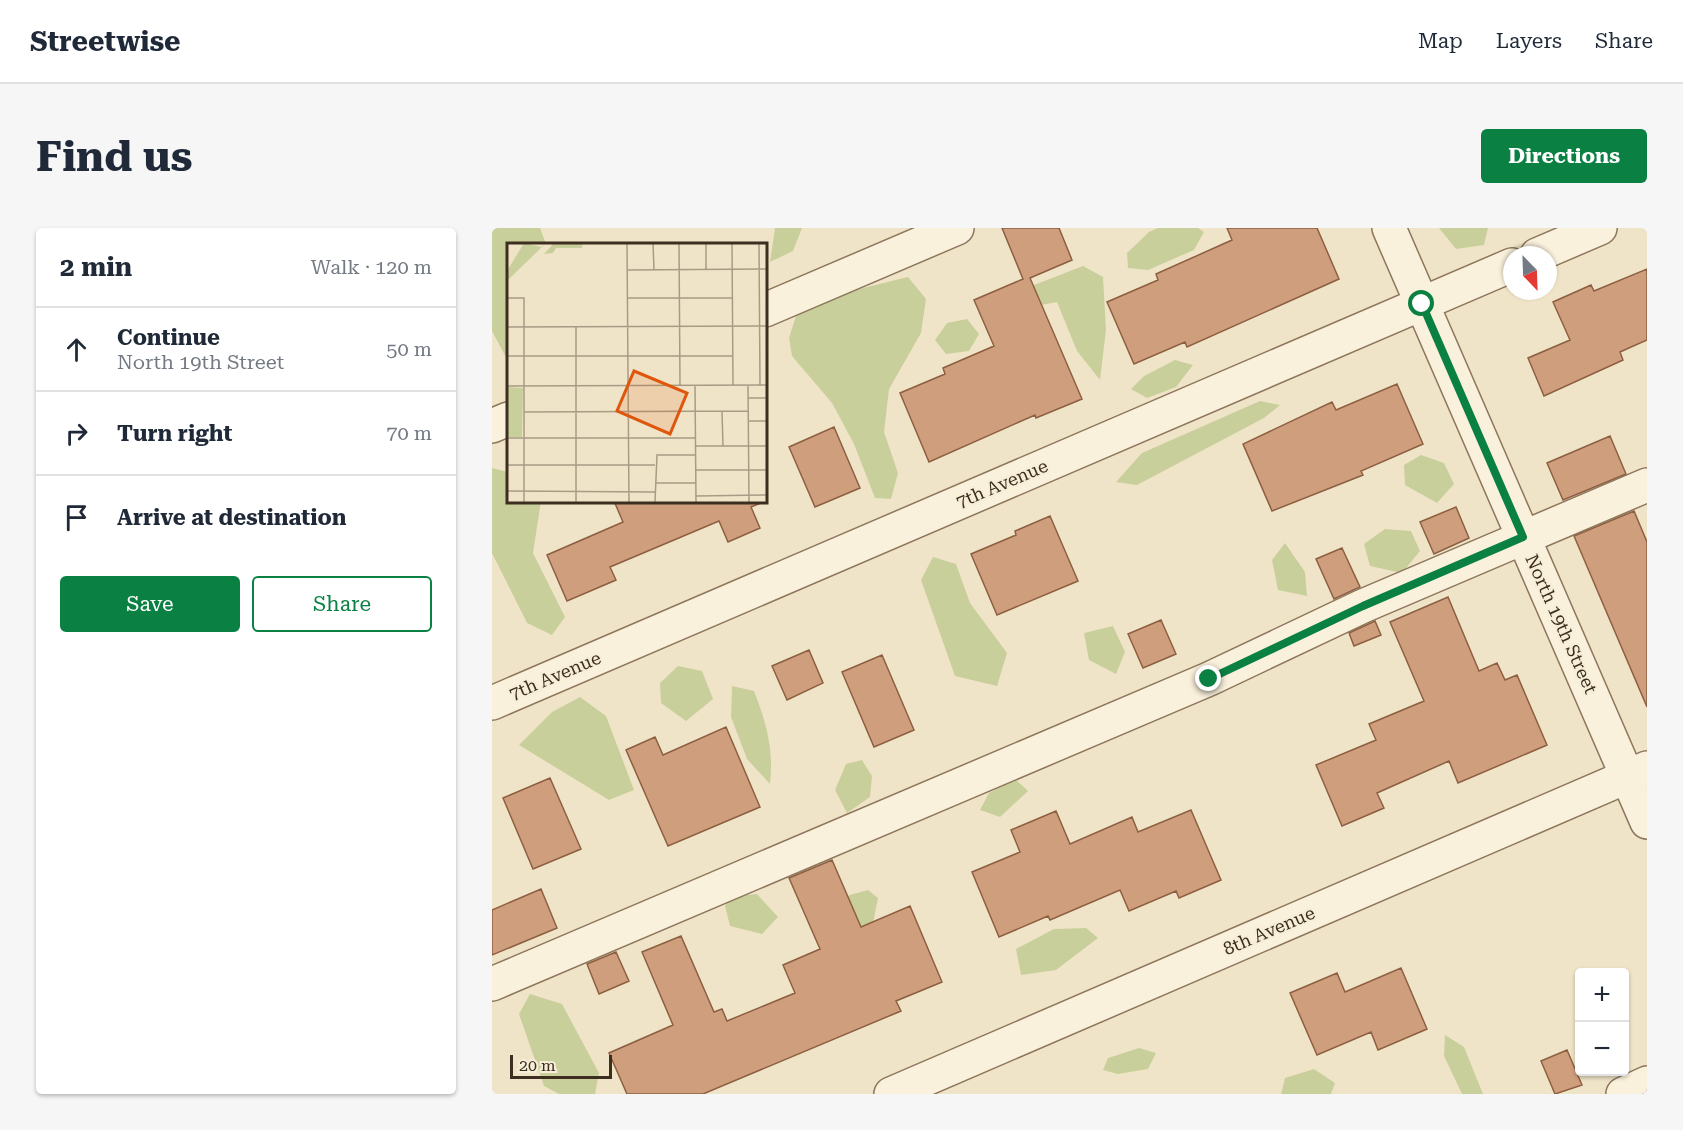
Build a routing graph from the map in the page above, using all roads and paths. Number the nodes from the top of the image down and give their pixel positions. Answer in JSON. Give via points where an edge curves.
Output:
{"nodes":[{"id":1,"x":957,"y":228,"type":"edge"},
{"id":2,"x":1389,"y":228,"type":"edge"},
{"id":3,"x":1600,"y":228,"type":"edge"},
{"id":4,"x":1557,"y":246,"type":"edge"},
{"id":5,"x":1503,"y":270,"type":"edge"},
{"id":6,"x":1422,"y":304,"type":"junction"},
{"id":7,"x":766,"y":310,"type":"edge"},
{"id":8,"x":507,"y":419,"type":"edge"},
{"id":9,"x":492,"y":426,"type":"edge"},
{"id":10,"x":1647,"y":485,"type":"edge"},
{"id":11,"x":1523,"y":537,"type":"junction"},
{"id":12,"x":492,"y":703,"type":"edge"},
{"id":13,"x":1637,"y":772,"type":"edge"},
{"id":14,"x":1647,"y":822,"type":"edge"},
{"id":15,"x":492,"y":984,"type":"edge"},
{"id":16,"x":1647,"y":1083,"type":"edge"},
{"id":17,"x":891,"y":1094,"type":"edge"},
{"id":18,"x":1623,"y":1094,"type":"edge"}],
"edges":[{"from":1,"to":7,"type":"street"},
{"from":2,"to":6,"type":"street","name":"North 19th Street"},
{"from":3,"to":4,"type":"street"},
{"from":5,"to":6,"type":"street","name":"7th Avenue"},
{"from":6,"to":11,"type":"street","name":"North 19th Street"},
{"from":6,"to":12,"type":"street","name":"7th Avenue"},
{"from":8,"to":9,"type":"street"},
{"from":10,"to":11,"type":"street"},
{"from":11,"to":13,"type":"street","name":"North 19th Street"},
{"from":11,"to":15,"type":"street","via":[[1363,606],[1209,679]]},
{"from":13,"to":14,"type":"street","name":"North 19th Street"},
{"from":13,"to":17,"type":"street","name":"8th Avenue"},
{"from":16,"to":18,"type":"street"}]}
